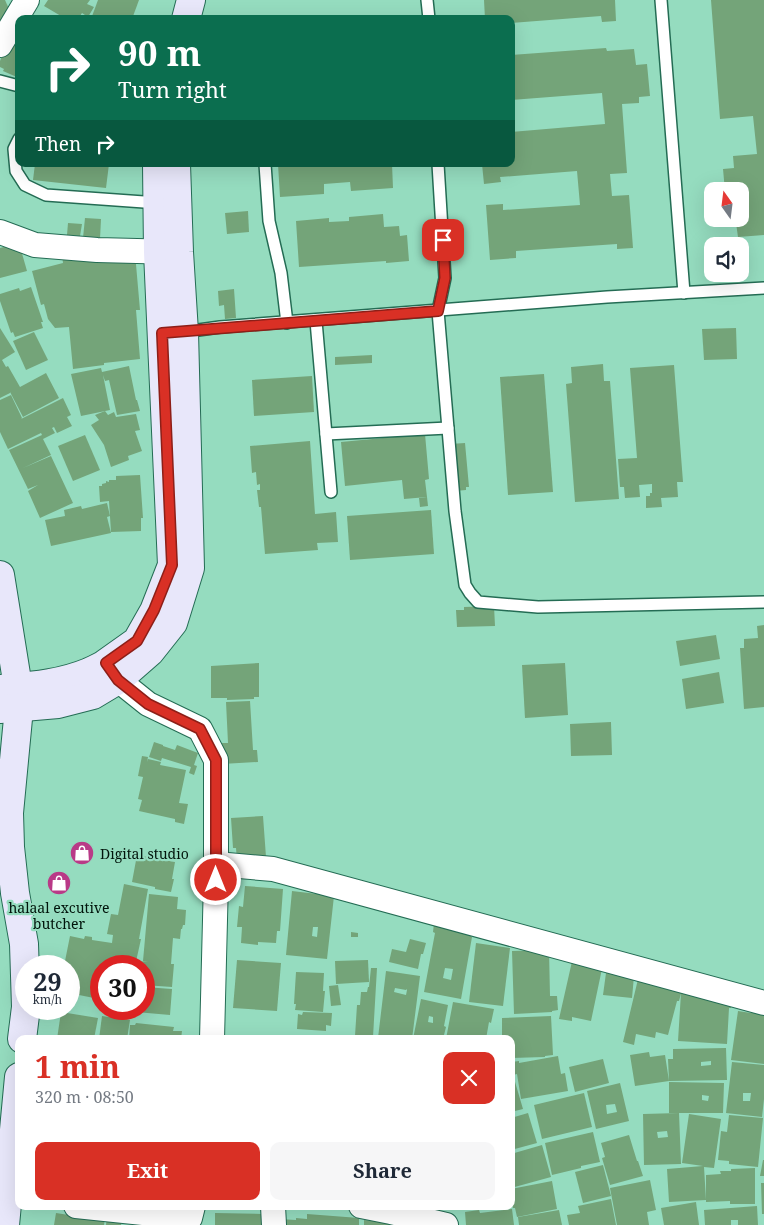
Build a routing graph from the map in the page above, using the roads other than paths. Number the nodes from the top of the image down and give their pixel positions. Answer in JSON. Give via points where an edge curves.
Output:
{"nodes":[{"id":1,"x":27,"y":0,"type":"edge"},
{"id":2,"x":428,"y":0,"type":"edge"},
{"id":3,"x":661,"y":0,"type":"edge"},
{"id":4,"x":18,"y":15,"type":"edge"},
{"id":5,"x":429,"y":15,"type":"edge"},
{"id":6,"x":15,"y":20,"type":"edge"},
{"id":7,"x":0,"y":46,"type":"edge"},
{"id":8,"x":0,"y":81,"type":"edge"},
{"id":9,"x":15,"y":85,"type":"edge"},
{"id":10,"x":15,"y":147,"type":"edge"},
{"id":11,"x":15,"y":160,"type":"edge"},
{"id":12,"x":16,"y":167,"type":"edge"},
{"id":13,"x":157,"y":167,"type":"edge"},
{"id":14,"x":176,"y":167,"type":"edge"},
{"id":15,"x":265,"y":167,"type":"edge"},
{"id":16,"x":438,"y":167,"type":"edge"},
{"id":17,"x":158,"y":203,"type":"junction"},
{"id":18,"x":0,"y":232,"type":"edge"},
{"id":19,"x":169,"y":252,"type":"junction"},
{"id":20,"x":764,"y":288,"type":"edge"},
{"id":21,"x":684,"y":292,"type":"junction"},
{"id":22,"x":438,"y":311,"type":"junction"},
{"id":23,"x":316,"y":320,"type":"junction"},
{"id":24,"x":288,"y":323,"type":"junction"},
{"id":25,"x":173,"y":332,"type":"junction"},
{"id":26,"x":448,"y":428,"type":"junction"},
{"id":27,"x":326,"y":434,"type":"junction"},
{"id":28,"x":331,"y":492,"type":"dead end"},
{"id":29,"x":0,"y":575,"type":"edge"},
{"id":30,"x":764,"y":602,"type":"edge"},
{"id":31,"x":112,"y":672,"type":"junction"},
{"id":32,"x":9,"y":698,"type":"edge"},
{"id":33,"x":4,"y":815,"type":"edge"},
{"id":34,"x":5,"y":849,"type":"edge"},
{"id":35,"x":216,"y":864,"type":"junction"},
{"id":36,"x":764,"y":1003,"type":"edge"},
{"id":37,"x":22,"y":1035,"type":"edge"},
{"id":38,"x":212,"y":1035,"type":"edge"},
{"id":39,"x":15,"y":1158,"type":"edge"},
{"id":40,"x":13,"y":1198,"type":"edge"},
{"id":41,"x":118,"y":1210,"type":"edge"},
{"id":42,"x":274,"y":1210,"type":"edge"},
{"id":43,"x":381,"y":1210,"type":"edge"},
{"id":44,"x":191,"y":1217,"type":"edge"},
{"id":45,"x":5,"y":1225,"type":"edge"},
{"id":46,"x":274,"y":1225,"type":"edge"},
{"id":47,"x":446,"y":1225,"type":"edge"}],
"edges":[{"from":1,"to":4,"type":"street"},
{"from":2,"to":5,"type":"lane"},
{"from":3,"to":21,"type":"lane"},
{"from":6,"to":7,"type":"street"},
{"from":8,"to":9,"type":"lane"},
{"from":10,"to":11,"type":"lane"},
{"from":12,"to":17,"type":"lane","via":[[25,185],[46,195]]},
{"from":13,"to":17,"type":"main road"},
{"from":14,"to":19,"type":"main road"},
{"from":15,"to":24,"type":"lane","via":[[269,221]]},
{"from":16,"to":22,"type":"lane","via":[[445,278]]},
{"from":17,"to":19,"type":"main road"},
{"from":18,"to":19,"type":"street","via":[[35,245]]},
{"from":19,"to":25,"type":"main road"},
{"from":20,"to":21,"type":"lane"},
{"from":21,"to":22,"type":"lane"},
{"from":22,"to":23,"type":"lane"},
{"from":22,"to":26,"type":"lane"},
{"from":23,"to":24,"type":"lane"},
{"from":23,"to":27,"type":"lane"},
{"from":24,"to":25,"type":"lane"},
{"from":25,"to":31,"type":"main road","via":[[190,568],[173,623],[150,652]]},
{"from":26,"to":27,"type":"lane"},
{"from":26,"to":30,"type":"lane","via":[[465,585],[478,602],[538,607]]},
{"from":27,"to":28,"type":"lane"},
{"from":29,"to":32,"type":"main road"},
{"from":31,"to":32,"type":"main road","via":[[102,666],[76,678],[43,685]]},
{"from":31,"to":35,"type":"street","via":[[148,704],[200,729],[216,760]]},
{"from":32,"to":33,"type":"main road"},
{"from":33,"to":34,"type":"main road"},
{"from":34,"to":37,"type":"main road","via":[[24,944],[26,1007]]},
{"from":35,"to":36,"type":"street","via":[[273,869]]},
{"from":35,"to":38,"type":"street"},
{"from":39,"to":40,"type":"main road"},
{"from":40,"to":45,"type":"main road"},
{"from":41,"to":44,"type":"street"},
{"from":42,"to":46,"type":"street"},
{"from":43,"to":47,"type":"street"}]}
